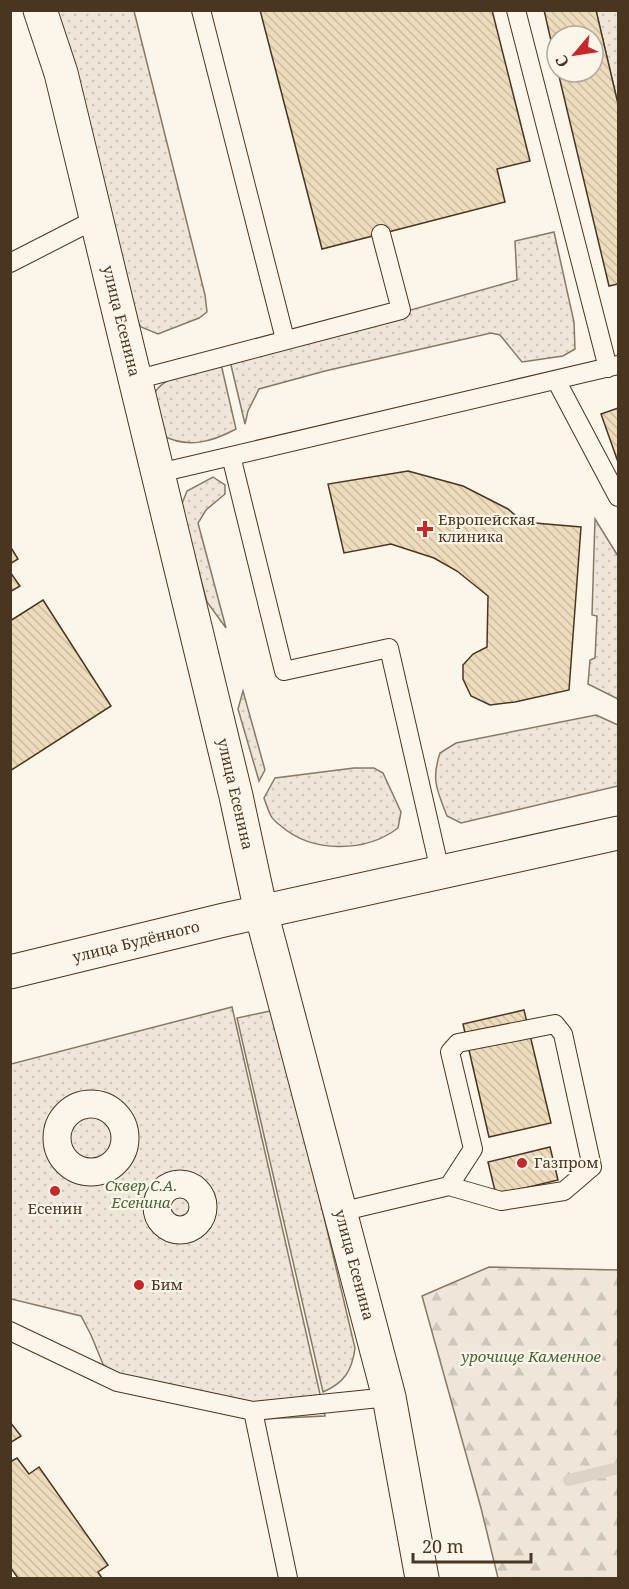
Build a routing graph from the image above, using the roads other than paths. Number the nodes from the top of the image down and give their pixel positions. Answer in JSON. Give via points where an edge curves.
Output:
{"nodes":[{"id":1,"x":40,"y":10,"type":"edge"},
{"id":2,"x":201,"y":10,"type":"edge"},
{"id":3,"x":516,"y":10,"type":"edge"},
{"id":4,"x":96,"y":219,"type":"junction"},
{"id":5,"x":381,"y":234,"type":"dead end"},
{"id":6,"x":10,"y":263,"type":"edge"},
{"id":7,"x":285,"y":339,"type":"junction"},
{"id":8,"x":613,"y":367,"type":"edge"},
{"id":9,"x":135,"y":380,"type":"junction"},
{"id":10,"x":556,"y":380,"type":"junction"},
{"id":11,"x":231,"y":456,"type":"junction"},
{"id":12,"x":159,"y":473,"type":"junction"},
{"id":13,"x":618,"y":497,"type":"edge"},
{"id":14,"x":618,"y":833,"type":"edge"},
{"id":15,"x":440,"y":871,"type":"junction"},
{"id":16,"x":261,"y":912,"type":"junction"},
{"id":17,"x":10,"y":972,"type":"edge"},
{"id":18,"x":449,"y":1186,"type":"junction"},
{"id":19,"x":340,"y":1212,"type":"junction"},
{"id":20,"x":10,"y":1331,"type":"edge"},
{"id":21,"x":389,"y":1397,"type":"junction"},
{"id":22,"x":253,"y":1411,"type":"junction"},
{"id":23,"x":288,"y":1578,"type":"edge"},
{"id":24,"x":422,"y":1578,"type":"edge"}],
"edges":[{"from":1,"to":4,"type":"street","name":"улица Есенина","via":[[61,73]]},
{"from":2,"to":7,"type":"lane"},
{"from":3,"to":8,"type":"lane"},
{"from":4,"to":6,"type":"lane"},
{"from":4,"to":9,"type":"street","name":"улица Есенина"},
{"from":5,"to":7,"type":"lane","via":[[401,310]]},
{"from":7,"to":9,"type":"lane"},
{"from":8,"to":10,"type":"lane"},
{"from":9,"to":12,"type":"street","name":"улица Есенина"},
{"from":10,"to":11,"type":"lane"},
{"from":10,"to":13,"type":"lane"},
{"from":11,"to":12,"type":"lane"},
{"from":11,"to":15,"type":"lane","via":[[284,672],[389,648]]},
{"from":12,"to":16,"type":"street","name":"улица Есенина"},
{"from":14,"to":15,"type":"street","name":"улица Будённого"},
{"from":15,"to":16,"type":"street","name":"улица Будённого"},
{"from":16,"to":17,"type":"street","name":"улица Будённого"},
{"from":16,"to":19,"type":"street","name":"улица Есенина"},
{"from":18,"to":18,"type":"lane","via":[[501,1201],[564,1191],[592,1167],[563,1034],[555,1024],[458,1043],[450,1052],[473,1149]]},
{"from":18,"to":19,"type":"lane"},
{"from":19,"to":21,"type":"street","name":"улица Есенина"},
{"from":20,"to":22,"type":"lane","via":[[117,1382]]},
{"from":21,"to":22,"type":"lane"},
{"from":21,"to":24,"type":"street","name":"улица Есенина"},
{"from":22,"to":23,"type":"lane"}]}
